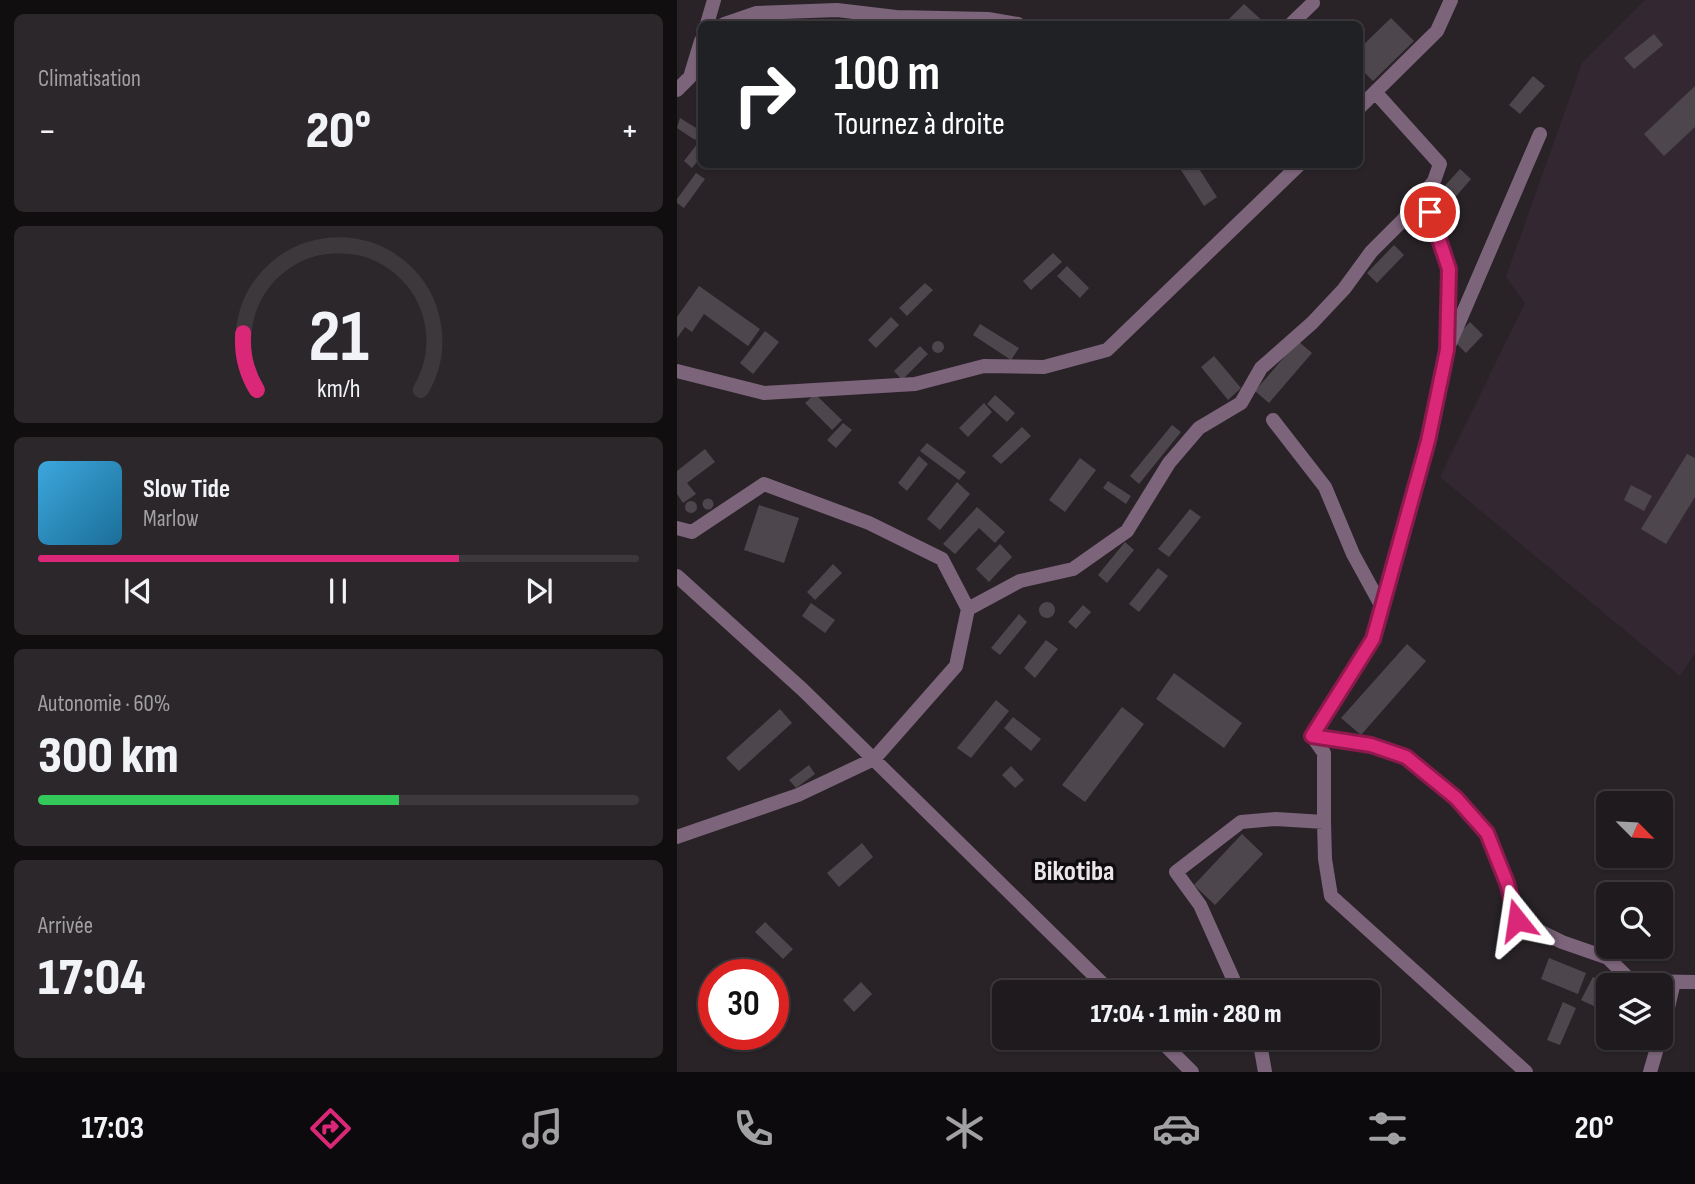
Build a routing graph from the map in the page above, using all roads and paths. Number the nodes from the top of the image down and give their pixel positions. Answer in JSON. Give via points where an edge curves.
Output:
{"nodes":[{"id":1,"x":714,"y":0,"type":"edge"},
{"id":2,"x":1451,"y":0,"type":"edge"},
{"id":3,"x":1313,"y":4,"type":"dead end"},
{"id":4,"x":708,"y":21,"type":"edge"},
{"id":5,"x":733,"y":21,"type":"edge"},
{"id":6,"x":1000,"y":21,"type":"edge"},
{"id":7,"x":1294,"y":21,"type":"edge"},
{"id":8,"x":698,"y":51,"type":"edge"},
{"id":9,"x":677,"y":90,"type":"edge"},
{"id":10,"x":1376,"y":93,"type":"junction"},
{"id":11,"x":1363,"y":104,"type":"edge"},
{"id":12,"x":1540,"y":134,"type":"dead end"},
{"id":13,"x":1296,"y":168,"type":"edge"},
{"id":14,"x":1423,"y":195,"type":"junction"},
{"id":15,"x":1447,"y":350,"type":"junction"},
{"id":16,"x":677,"y":371,"type":"edge"},
{"id":17,"x":1273,"y":420,"type":"dead end"},
{"id":18,"x":677,"y":528,"type":"edge"},
{"id":19,"x":677,"y":576,"type":"edge"},
{"id":20,"x":1382,"y":607,"type":"junction"},
{"id":21,"x":968,"y":609,"type":"junction"},
{"id":22,"x":1312,"y":736,"type":"junction"},
{"id":23,"x":874,"y":760,"type":"junction"},
{"id":24,"x":1325,"y":822,"type":"junction"},
{"id":25,"x":677,"y":837,"type":"edge"},
{"id":26,"x":1100,"y":980,"type":"edge"},
{"id":27,"x":1234,"y":980,"type":"edge"},
{"id":28,"x":1674,"y":982,"type":"junction"},
{"id":29,"x":1695,"y":982,"type":"edge"},
{"id":30,"x":1673,"y":986,"type":"edge"},
{"id":31,"x":1170,"y":1050,"type":"edge"},
{"id":32,"x":1261,"y":1050,"type":"edge"},
{"id":33,"x":1656,"y":1050,"type":"edge"},
{"id":34,"x":1192,"y":1072,"type":"edge"},
{"id":35,"x":1265,"y":1072,"type":"edge"},
{"id":36,"x":1526,"y":1072,"type":"edge"},
{"id":37,"x":1650,"y":1072,"type":"edge"}],
"edges":[{"from":1,"to":4,"type":"street"},
{"from":2,"to":10,"type":"street","via":[[1437,31]]},
{"from":3,"to":7,"type":"street"},
{"from":5,"to":6,"type":"street","via":[[756,13],[837,10]]},
{"from":8,"to":9,"type":"street","via":[[690,78]]},
{"from":10,"to":11,"type":"street"},
{"from":10,"to":14,"type":"street","via":[[1440,164]]},
{"from":12,"to":15,"type":"street"},
{"from":13,"to":16,"type":"street","via":[[1107,350],[1045,367],[984,366],[915,384],[764,393]]},
{"from":14,"to":15,"type":"street","via":[[1449,269]]},
{"from":14,"to":21,"type":"street","via":[[1371,251],[1344,289],[1261,368],[1241,403],[1199,428],[1169,463],[1127,531],[1073,569],[1020,581]]},
{"from":15,"to":20,"type":"street","via":[[1428,441]]},
{"from":17,"to":20,"type":"street","via":[[1325,487]]},
{"from":18,"to":21,"type":"street","via":[[692,532],[764,484],[869,523],[942,559]]},
{"from":19,"to":23,"type":"street"},
{"from":20,"to":22,"type":"street","via":[[1373,639]]},
{"from":21,"to":23,"type":"street","via":[[956,666]]},
{"from":22,"to":24,"type":"street","via":[[1324,753]]},
{"from":22,"to":28,"type":"street","via":[[1371,745],[1406,757],[1456,798],[1487,833],[1517,920],[1608,958],[1628,978]]},
{"from":23,"to":25,"type":"street","via":[[798,795]]},
{"from":23,"to":26,"type":"street"},
{"from":24,"to":27,"type":"street","via":[[1241,822],[1176,872],[1200,905]]},
{"from":24,"to":36,"type":"street","via":[[1331,896]]},
{"from":28,"to":29,"type":"street"},
{"from":28,"to":30,"type":"street"},
{"from":31,"to":34,"type":"street"},
{"from":32,"to":35,"type":"street"},
{"from":33,"to":37,"type":"street"}]}
